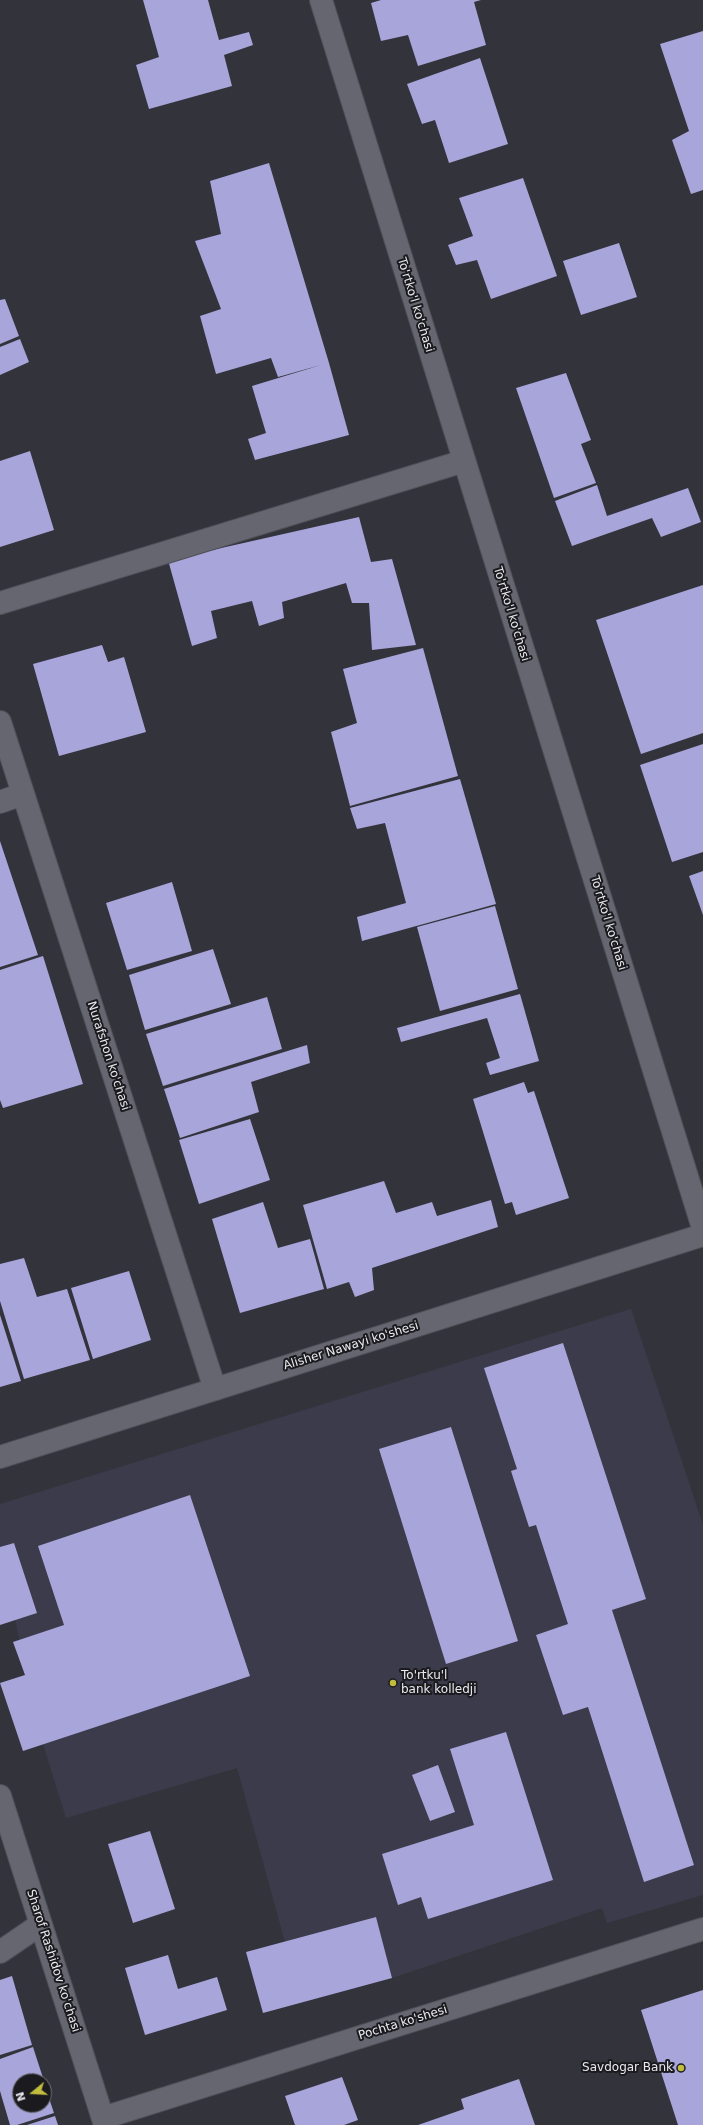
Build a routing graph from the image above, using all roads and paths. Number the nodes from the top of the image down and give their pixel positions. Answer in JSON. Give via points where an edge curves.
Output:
{"nodes":[{"id":1,"x":321,"y":0,"type":"edge"},
{"id":2,"x":464,"y":461,"type":"junction"},
{"id":3,"x":0,"y":603,"type":"edge"},
{"id":4,"x":0,"y":722,"type":"edge"},
{"id":5,"x":23,"y":794,"type":"junction"},
{"id":6,"x":0,"y":802,"type":"edge"},
{"id":7,"x":703,"y":1228,"type":"edge"},
{"id":8,"x":703,"y":1235,"type":"edge"},
{"id":9,"x":215,"y":1389,"type":"junction"},
{"id":10,"x":0,"y":1457,"type":"edge"},
{"id":11,"x":0,"y":1796,"type":"edge"},
{"id":12,"x":41,"y":1924,"type":"junction"},
{"id":13,"x":703,"y":1929,"type":"edge"},
{"id":14,"x":0,"y":1952,"type":"edge"},
{"id":15,"x":104,"y":2121,"type":"edge"}],
"edges":[{"from":1,"to":2,"type":"street","name":"To'rtko'l ko'chasi"},
{"from":2,"to":3,"type":"street"},
{"from":2,"to":7,"type":"street","name":"To'rtko'l ko'chasi"},
{"from":4,"to":5,"type":"street","name":"Nurafshon ko'chasi"},
{"from":5,"to":6,"type":"street"},
{"from":5,"to":9,"type":"street","name":"Nurafshon ko'chasi"},
{"from":8,"to":9,"type":"street","name":"Alisher Nawayi ko'shesi"},
{"from":9,"to":10,"type":"street","name":"Alisher Nawayi ko'shesi"},
{"from":11,"to":12,"type":"street","name":"Sharof Rashidov ko'chasi"},
{"from":12,"to":14,"type":"street"},
{"from":12,"to":15,"type":"street","name":"Sharof Rashidov ko'chasi"},
{"from":13,"to":15,"type":"street","name":"Pochta ko'shesi"}]}
